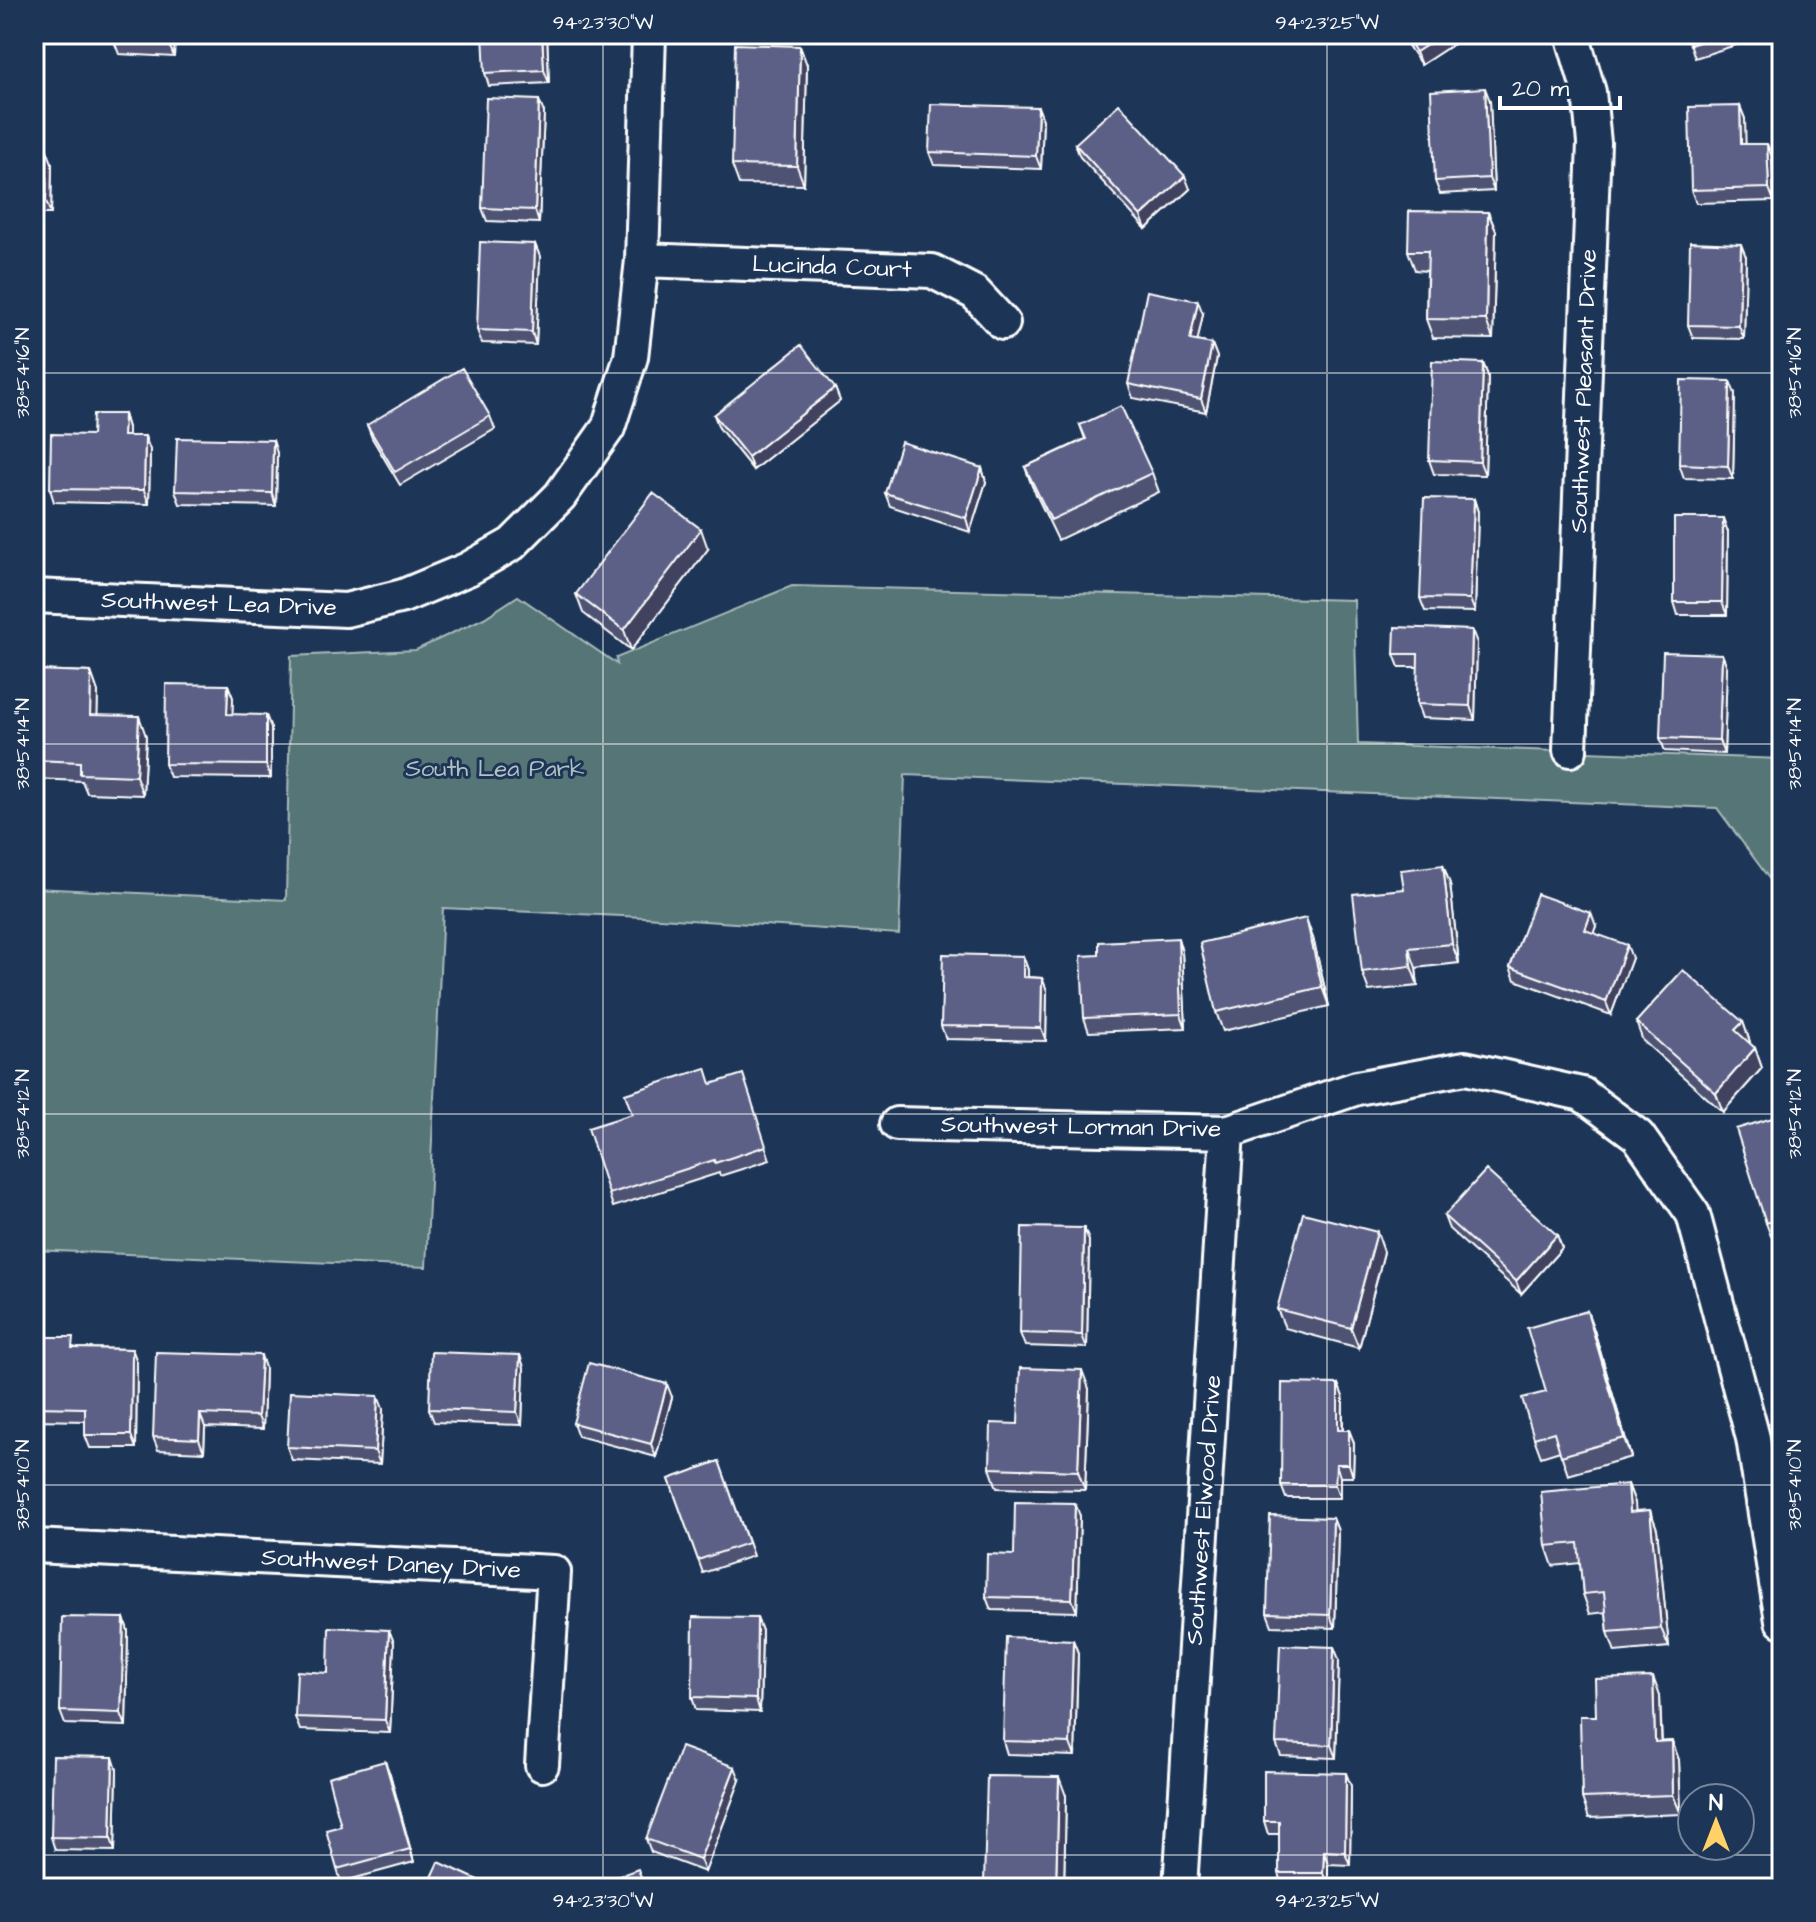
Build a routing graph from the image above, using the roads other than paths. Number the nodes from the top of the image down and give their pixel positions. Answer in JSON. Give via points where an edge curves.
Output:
{"nodes":[{"id":1,"x":649,"y":34,"type":"edge"},
{"id":2,"x":1572,"y":34,"type":"edge"},
{"id":3,"x":642,"y":260,"type":"junction"},
{"id":4,"x":1003,"y":323,"type":"dead end"},
{"id":5,"x":34,"y":596,"type":"edge"},
{"id":6,"x":1570,"y":750,"type":"dead end"},
{"id":7,"x":897,"y":1124,"type":"dead end"},
{"id":8,"x":1227,"y":1132,"type":"junction"},
{"id":9,"x":34,"y":1546,"type":"edge"},
{"id":10,"x":1782,"y":1621,"type":"edge"},
{"id":11,"x":542,"y":1765,"type":"dead end"},
{"id":12,"x":1180,"y":1888,"type":"edge"}],
"edges":[{"from":1,"to":3,"type":"street","name":"Southwest Lea Drive"},
{"from":2,"to":6,"type":"street","name":"Southwest Pleasant Drive","via":[[1589,92],[1594,143]]},
{"from":3,"to":4,"type":"street","name":"Lucinda Court","via":[[932,271],[975,293]]},
{"from":3,"to":5,"type":"street","name":"Southwest Lea Drive","via":[[631,357],[608,428],[560,496],[512,544],[468,569],[403,596],[346,610]]},
{"from":7,"to":8,"type":"street","name":"Southwest Lorman Drive"},
{"from":8,"to":10,"type":"street","name":"Southwest Lorman Drive","via":[[1357,1088],[1465,1068],[1582,1094],[1638,1136],[1693,1214],[1753,1438]]},
{"from":8,"to":12,"type":"street","name":"Southwest Elwood Drive"},
{"from":9,"to":11,"type":"street","name":"Southwest Daney Drive","via":[[554,1572]]}]}
